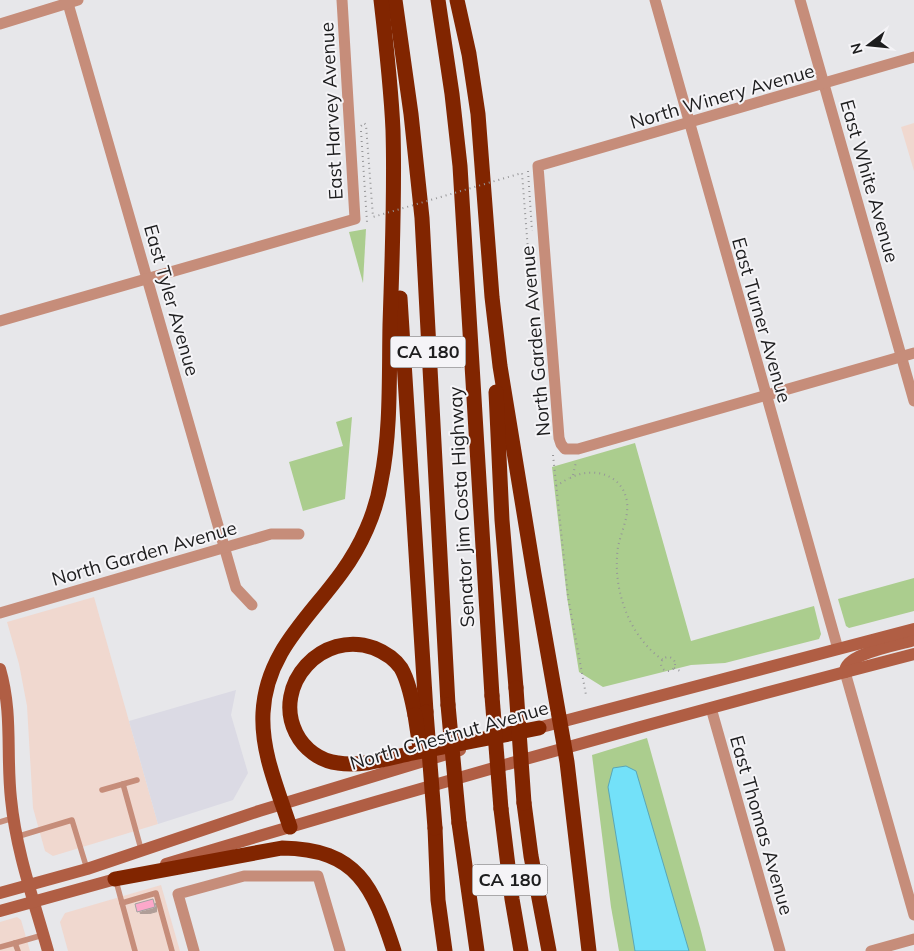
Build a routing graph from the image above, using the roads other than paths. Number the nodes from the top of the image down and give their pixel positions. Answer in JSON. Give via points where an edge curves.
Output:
{"nodes":[{"id":1,"x":342,"y":0,"type":"edge"},
{"id":2,"x":381,"y":0,"type":"edge"},
{"id":3,"x":395,"y":0,"type":"edge"},
{"id":4,"x":438,"y":0,"type":"edge"},
{"id":5,"x":457,"y":0,"type":"edge"},
{"id":6,"x":655,"y":0,"type":"edge"},
{"id":7,"x":800,"y":0,"type":"edge"},
{"id":8,"x":71,"y":1,"type":"edge"},
{"id":9,"x":0,"y":24,"type":"edge"},
{"id":10,"x":914,"y":57,"type":"edge"},
{"id":11,"x":824,"y":84,"type":"junction"},
{"id":12,"x":689,"y":124,"type":"junction"},
{"id":13,"x":538,"y":166,"type":"joint"},
{"id":14,"x":394,"y":176,"type":"junction"},
{"id":15,"x":148,"y":279,"type":"junction"},
{"id":16,"x":492,"y":297,"type":"junction"},
{"id":17,"x":0,"y":321,"type":"edge"},
{"id":18,"x":914,"y":353,"type":"edge"},
{"id":19,"x":901,"y":356,"type":"junction"},
{"id":20,"x":766,"y":395,"type":"junction"},
{"id":21,"x":914,"y":400,"type":"edge"},
{"id":22,"x":298,"y":534,"type":"dead end"},
{"id":23,"x":224,"y":547,"type":"junction"},
{"id":24,"x":252,"y":605,"type":"dead end"},
{"id":25,"x":0,"y":613,"type":"edge"},
{"id":26,"x":914,"y":629,"type":"edge"},
{"id":27,"x":914,"y":640,"type":"edge"},
{"id":28,"x":838,"y":649,"type":"junction"},
{"id":29,"x":914,"y":654,"type":"edge"},
{"id":30,"x":0,"y":670,"type":"edge"},
{"id":31,"x":845,"y":672,"type":"junction"},
{"id":32,"x":711,"y":708,"type":"junction"},
{"id":33,"x":421,"y":713,"type":"junction"},
{"id":34,"x":560,"y":722,"type":"junction"},
{"id":35,"x":539,"y":728,"type":"junction"},
{"id":36,"x":5,"y":733,"type":"edge"},
{"id":37,"x":565,"y":748,"type":"junction"},
{"id":38,"x":137,"y":780,"type":"dead end"},
{"id":39,"x":123,"y":784,"type":"junction"},
{"id":40,"x":102,"y":790,"type":"dead end"},
{"id":41,"x":282,"y":804,"type":"junction"},
{"id":42,"x":13,"y":818,"type":"junction"},
{"id":43,"x":0,"y":822,"type":"edge"},
{"id":44,"x":290,"y":826,"type":"junction"},
{"id":45,"x":16,"y":837,"type":"junction"},
{"id":46,"x":141,"y":849,"type":"junction"},
{"id":47,"x":87,"y":869,"type":"junction"},
{"id":48,"x":115,"y":879,"type":"junction"},
{"id":49,"x":29,"y":885,"type":"junction"},
{"id":50,"x":0,"y":893,"type":"edge"},
{"id":51,"x":34,"y":902,"type":"junction"},
{"id":52,"x":122,"y":903,"type":"junction"},
{"id":53,"x":0,"y":911,"type":"edge"},
{"id":54,"x":914,"y":915,"type":"edge"},
{"id":55,"x":43,"y":934,"type":"junction"},
{"id":56,"x":914,"y":939,"type":"edge"},
{"id":57,"x":15,"y":943,"type":"junction"},
{"id":58,"x":0,"y":947,"type":"edge"},
{"id":59,"x":18,"y":951,"type":"edge"},
{"id":60,"x":48,"y":951,"type":"edge"},
{"id":61,"x":135,"y":951,"type":"edge"},
{"id":62,"x":172,"y":951,"type":"edge"},
{"id":63,"x":194,"y":951,"type":"edge"},
{"id":64,"x":340,"y":951,"type":"edge"},
{"id":65,"x":394,"y":951,"type":"edge"},
{"id":66,"x":445,"y":951,"type":"edge"},
{"id":67,"x":477,"y":951,"type":"edge"},
{"id":68,"x":521,"y":951,"type":"edge"},
{"id":69,"x":549,"y":951,"type":"edge"},
{"id":70,"x":589,"y":951,"type":"edge"},
{"id":71,"x":780,"y":951,"type":"edge"},
{"id":72,"x":871,"y":951,"type":"edge"}],
"edges":[{"from":1,"to":15,"type":"street","name":"East Harvey Avenue","via":[[355,219]]},
{"from":2,"to":14,"type":"highway"},
{"from":3,"to":67,"type":"highway","name":"Senator Jim Costa Highway","number":"CA 180","bridge":true,"via":[[412,114],[422,218],[448,705],[459,824]]},
{"from":4,"to":68,"type":"highway","name":"Senator Jim Costa Highway","number":"CA 180","bridge":true,"via":[[460,166],[501,810]]},
{"from":5,"to":16,"type":"highway","via":[[478,114]]},
{"from":6,"to":12,"type":"street","name":"East Turner Avenue"},
{"from":7,"to":11,"type":"street","name":"East White Avenue"},
{"from":8,"to":9,"type":"street"},
{"from":8,"to":15,"type":"street","name":"East Tyler Avenue"},
{"from":10,"to":11,"type":"street","name":"North Winery Avenue"},
{"from":11,"to":12,"type":"street","name":"North Winery Avenue"},
{"from":11,"to":19,"type":"street","name":"East White Avenue"},
{"from":12,"to":13,"type":"street","name":"North Winery Avenue"},
{"from":12,"to":20,"type":"street","name":"East Turner Avenue"},
{"from":13,"to":20,"type":"street","name":"North Garden Avenue","via":[[559,438],[565,449],[578,449]]},
{"from":14,"to":33,"type":"highway"},
{"from":14,"to":41,"type":"highway","via":[[389,372],[382,479],[373,512],[355,552],[282,649],[269,678],[263,713],[264,735]]},
{"from":15,"to":17,"type":"street"},
{"from":15,"to":23,"type":"street","name":"East Tyler Avenue"},
{"from":16,"to":34,"type":"highway","via":[[500,366]]},
{"from":16,"to":69,"type":"highway","bridge":true,"via":[[502,520],[524,803],[530,856]]},
{"from":18,"to":19,"type":"street","name":"North Garden Avenue"},
{"from":19,"to":20,"type":"street","name":"North Garden Avenue"},
{"from":19,"to":21,"type":"street","name":"East White Avenue"},
{"from":20,"to":28,"type":"street","name":"East Turner Avenue"},
{"from":22,"to":23,"type":"street","name":"North Garden Avenue","via":[[271,534]]},
{"from":23,"to":24,"type":"street","name":"East Tyler Avenue","via":[[236,588]]},
{"from":23,"to":25,"type":"street","name":"North Garden Avenue"},
{"from":26,"to":28,"type":"main road","name":"North Chestnut Avenue"},
{"from":27,"to":31,"type":"main road","via":[[859,655],[848,662]]},
{"from":28,"to":34,"type":"main road","name":"North Chestnut Avenue"},
{"from":29,"to":31,"type":"main road"},
{"from":30,"to":36,"type":"main road","via":[[7,700]]},
{"from":31,"to":32,"type":"main road"},
{"from":31,"to":54,"type":"street"},
{"from":32,"to":37,"type":"main road"},
{"from":32,"to":71,"type":"street","name":"East Thomas Avenue"},
{"from":33,"to":35,"type":"highway","via":[[396,662],[379,650],[353,644],[325,650],[310,660],[298,676],[289,704],[295,731],[306,748],[326,760],[346,764]]},
{"from":33,"to":66,"type":"highway","bridge":true},
{"from":34,"to":35,"type":"main road","name":"North Chestnut Avenue"},
{"from":34,"to":37,"type":"highway"},
{"from":35,"to":41,"type":"main road","name":"North Chestnut Avenue"},
{"from":36,"to":42,"type":"main road"},
{"from":37,"to":44,"type":"main road"},
{"from":37,"to":70,"type":"highway"},
{"from":38,"to":39,"type":"lane"},
{"from":39,"to":40,"type":"lane"},
{"from":39,"to":46,"type":"lane"},
{"from":41,"to":44,"type":"highway"},
{"from":41,"to":46,"type":"main road","name":"North Chestnut Avenue"},
{"from":42,"to":43,"type":"lane"},
{"from":42,"to":45,"type":"main road"},
{"from":44,"to":48,"type":"main road"},
{"from":45,"to":47,"type":"lane","via":[[72,820]]},
{"from":45,"to":49,"type":"main road"},
{"from":46,"to":47,"type":"main road","name":"North Chestnut Avenue"},
{"from":47,"to":49,"type":"main road","name":"North Chestnut Avenue"},
{"from":48,"to":51,"type":"main road"},
{"from":48,"to":52,"type":"lane"},
{"from":48,"to":65,"type":"highway","via":[[282,848],[305,848],[329,854],[351,868],[369,889]]},
{"from":49,"to":50,"type":"main road","name":"North Chestnut Avenue"},
{"from":49,"to":51,"type":"main road"},
{"from":51,"to":53,"type":"main road"},
{"from":51,"to":55,"type":"main road"},
{"from":52,"to":61,"type":"lane"},
{"from":52,"to":62,"type":"lane","via":[[156,893]]},
{"from":55,"to":57,"type":"lane"},
{"from":55,"to":60,"type":"main road"},
{"from":56,"to":72,"type":"street"},
{"from":57,"to":58,"type":"lane"},
{"from":57,"to":59,"type":"lane"},
{"from":63,"to":64,"type":"street","via":[[178,894],[244,876],[318,876]]}]}
